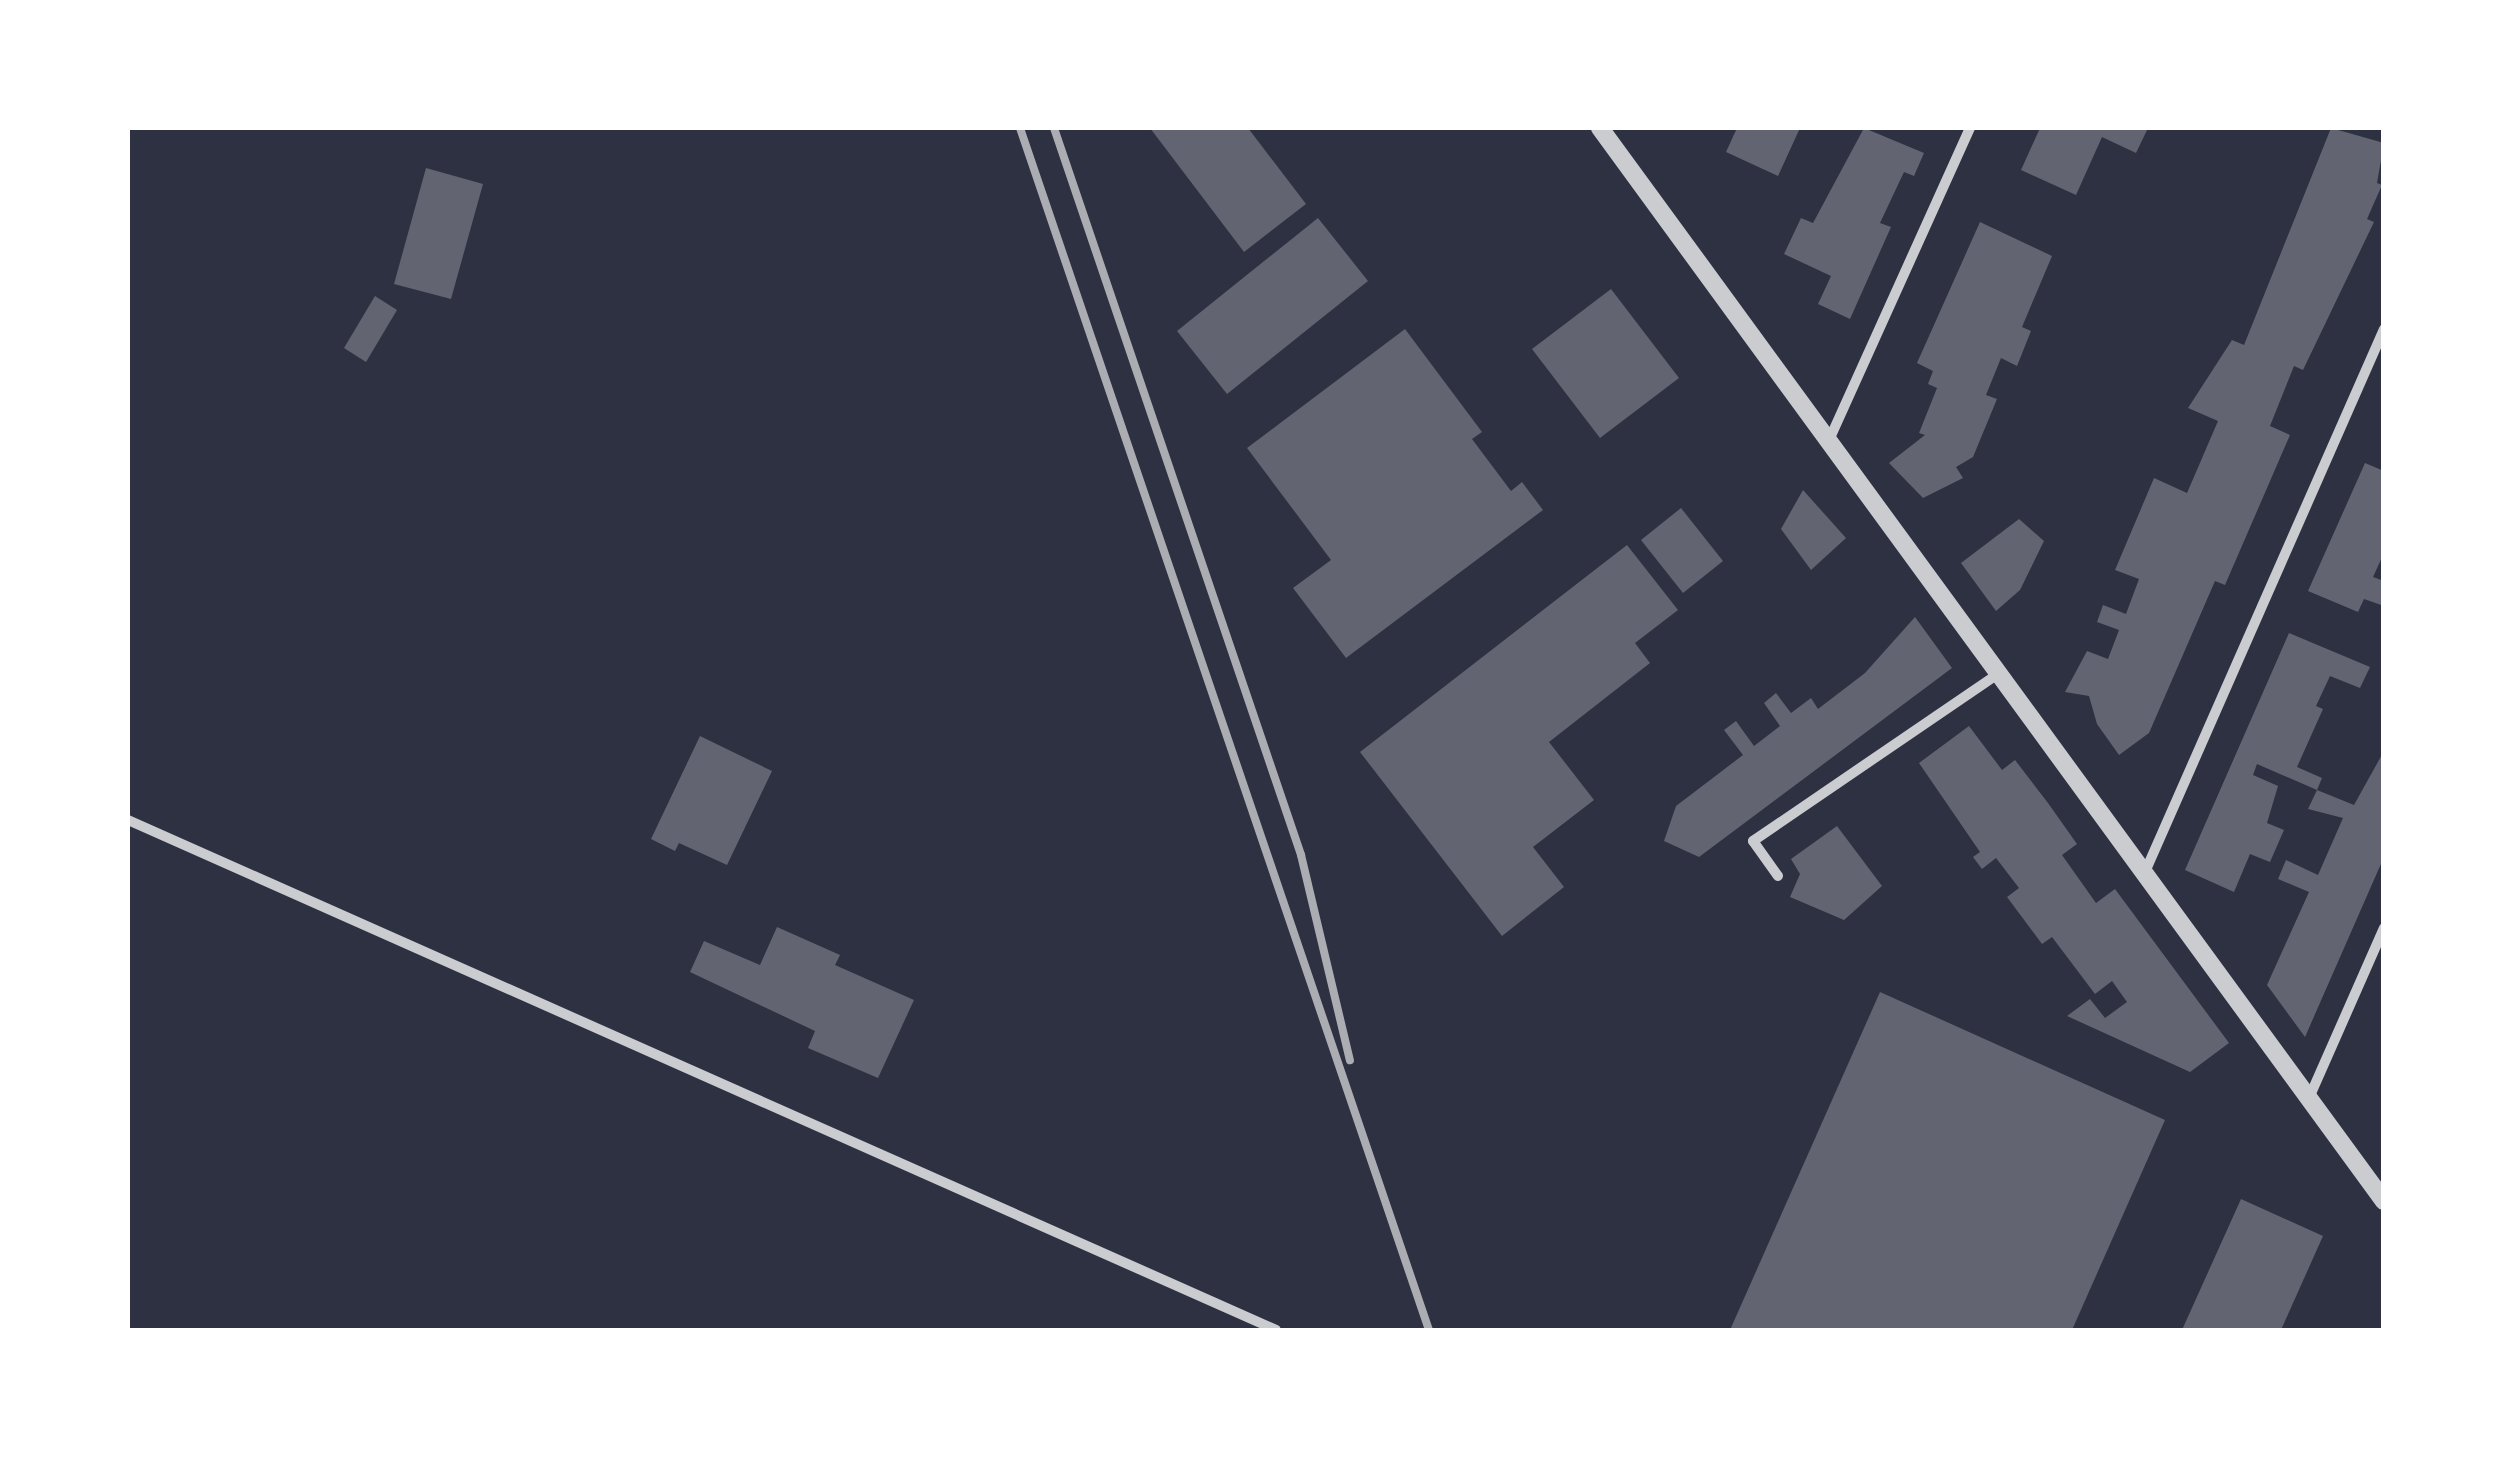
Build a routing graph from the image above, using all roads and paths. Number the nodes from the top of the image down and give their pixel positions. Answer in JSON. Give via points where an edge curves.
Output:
{"nodes":[{"id":1,"x":1600,"y":128,"type":"edge"},
{"id":2,"x":1970,"y":128,"type":"edge"},
{"id":3,"x":2384,"y":329,"type":"edge"},
{"id":4,"x":1830,"y":438,"type":"junction"},
{"id":5,"x":2000,"y":672,"type":"junction"},
{"id":6,"x":128,"y":820,"type":"edge"},
{"id":7,"x":2145,"y":872,"type":"junction"},
{"id":8,"x":1778,"y":876,"type":"dead end"},
{"id":9,"x":2384,"y":928,"type":"edge"},
{"id":10,"x":2310,"y":1098,"type":"junction"},
{"id":11,"x":2384,"y":1200,"type":"edge"},
{"id":12,"x":1276,"y":1330,"type":"edge"}],
"edges":[{"from":1,"to":4,"type":"street"},
{"from":2,"to":4,"type":"street"},
{"from":3,"to":7,"type":"street"},
{"from":4,"to":5,"type":"street"},
{"from":5,"to":7,"type":"street"},
{"from":5,"to":8,"type":"street","via":[[1753,841]]},
{"from":6,"to":12,"type":"street"},
{"from":7,"to":10,"type":"street"},
{"from":9,"to":10,"type":"street"},
{"from":10,"to":11,"type":"street"}]}
